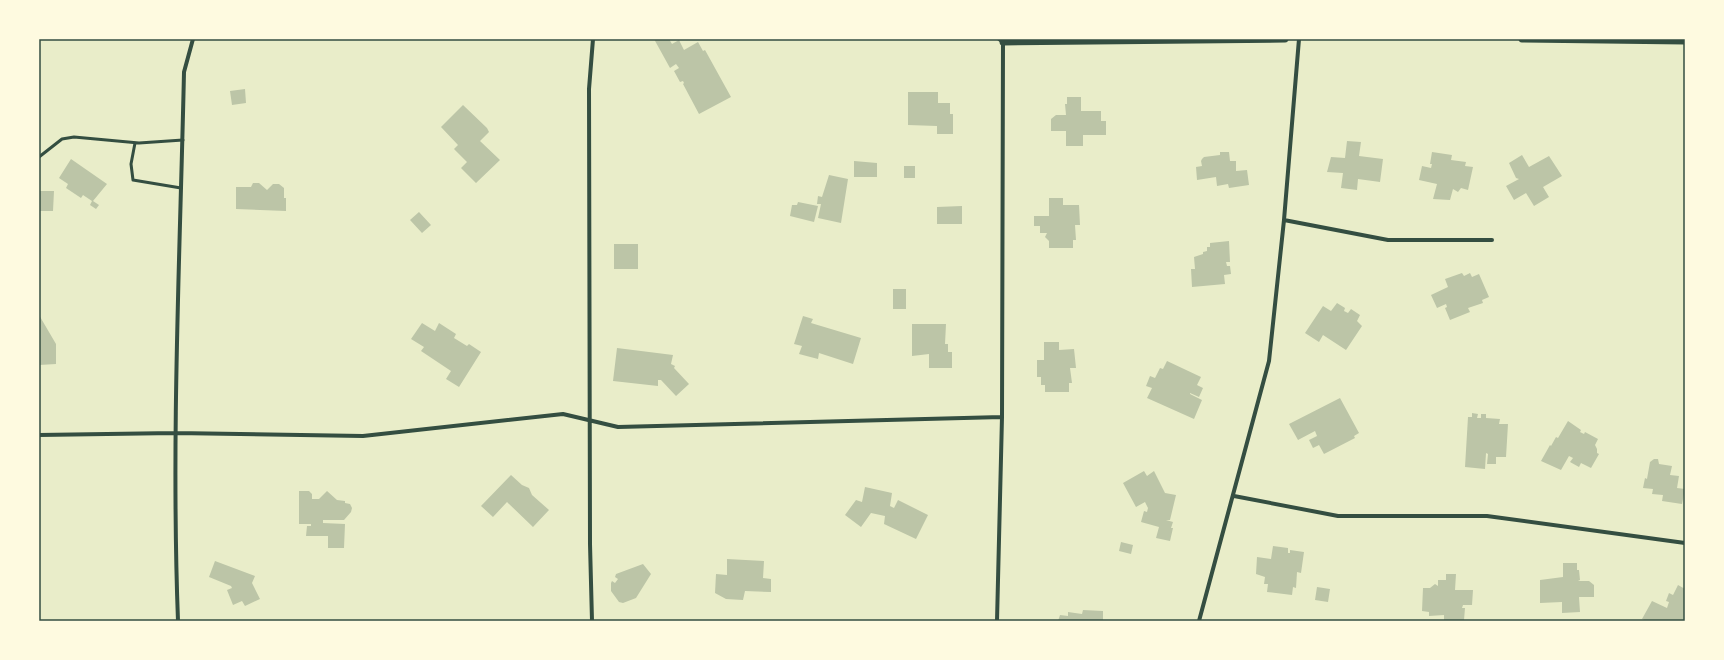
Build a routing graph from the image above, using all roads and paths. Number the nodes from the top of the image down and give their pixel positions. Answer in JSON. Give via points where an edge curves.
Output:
{"nodes":[{"id":1,"x":193,"y":39,"type":"edge"},
{"id":2,"x":593,"y":39,"type":"edge"},
{"id":3,"x":1285,"y":39,"type":"edge"},
{"id":4,"x":1299,"y":39,"type":"edge"},
{"id":5,"x":1522,"y":39,"type":"edge"},
{"id":6,"x":1002,"y":40,"type":"edge"},
{"id":7,"x":1685,"y":41,"type":"edge"},
{"id":8,"x":183,"y":140,"type":"junction"},
{"id":9,"x":135,"y":143,"type":"junction"},
{"id":10,"x":39,"y":157,"type":"edge"},
{"id":11,"x":181,"y":188,"type":"junction"},
{"id":12,"x":1284,"y":220,"type":"junction"},
{"id":13,"x":1492,"y":240,"type":"dead end"},
{"id":14,"x":1002,"y":417,"type":"junction"},
{"id":15,"x":590,"y":422,"type":"junction"},
{"id":16,"x":175,"y":433,"type":"junction"},
{"id":17,"x":39,"y":435,"type":"edge"},
{"id":18,"x":1234,"y":496,"type":"junction"},
{"id":19,"x":1685,"y":543,"type":"edge"},
{"id":20,"x":178,"y":621,"type":"edge"},
{"id":21,"x":592,"y":621,"type":"edge"},
{"id":22,"x":997,"y":621,"type":"edge"},
{"id":23,"x":1199,"y":621,"type":"edge"}],
"edges":[{"from":1,"to":8,"type":"street","via":[[184,72]]},
{"from":2,"to":15,"type":"street","via":[[588,89]]},
{"from":3,"to":6,"type":"street"},
{"from":4,"to":12,"type":"street"},
{"from":5,"to":7,"type":"street"},
{"from":6,"to":14,"type":"street"},
{"from":8,"to":9,"type":"lane"},
{"from":8,"to":11,"type":"street"},
{"from":9,"to":10,"type":"lane","via":[[74,137],[62,139]]},
{"from":9,"to":11,"type":"lane","via":[[133,180]]},
{"from":11,"to":16,"type":"street"},
{"from":12,"to":13,"type":"street","via":[[1388,240]]},
{"from":12,"to":18,"type":"street","via":[[1268,361]]},
{"from":14,"to":15,"type":"street","via":[[618,427]]},
{"from":14,"to":22,"type":"street"},
{"from":15,"to":16,"type":"street","via":[[563,414],[363,436]]},
{"from":15,"to":21,"type":"street"},
{"from":16,"to":17,"type":"street"},
{"from":16,"to":20,"type":"street"},
{"from":18,"to":19,"type":"street","via":[[1338,516],[1487,516]]},
{"from":18,"to":23,"type":"street"}]}
